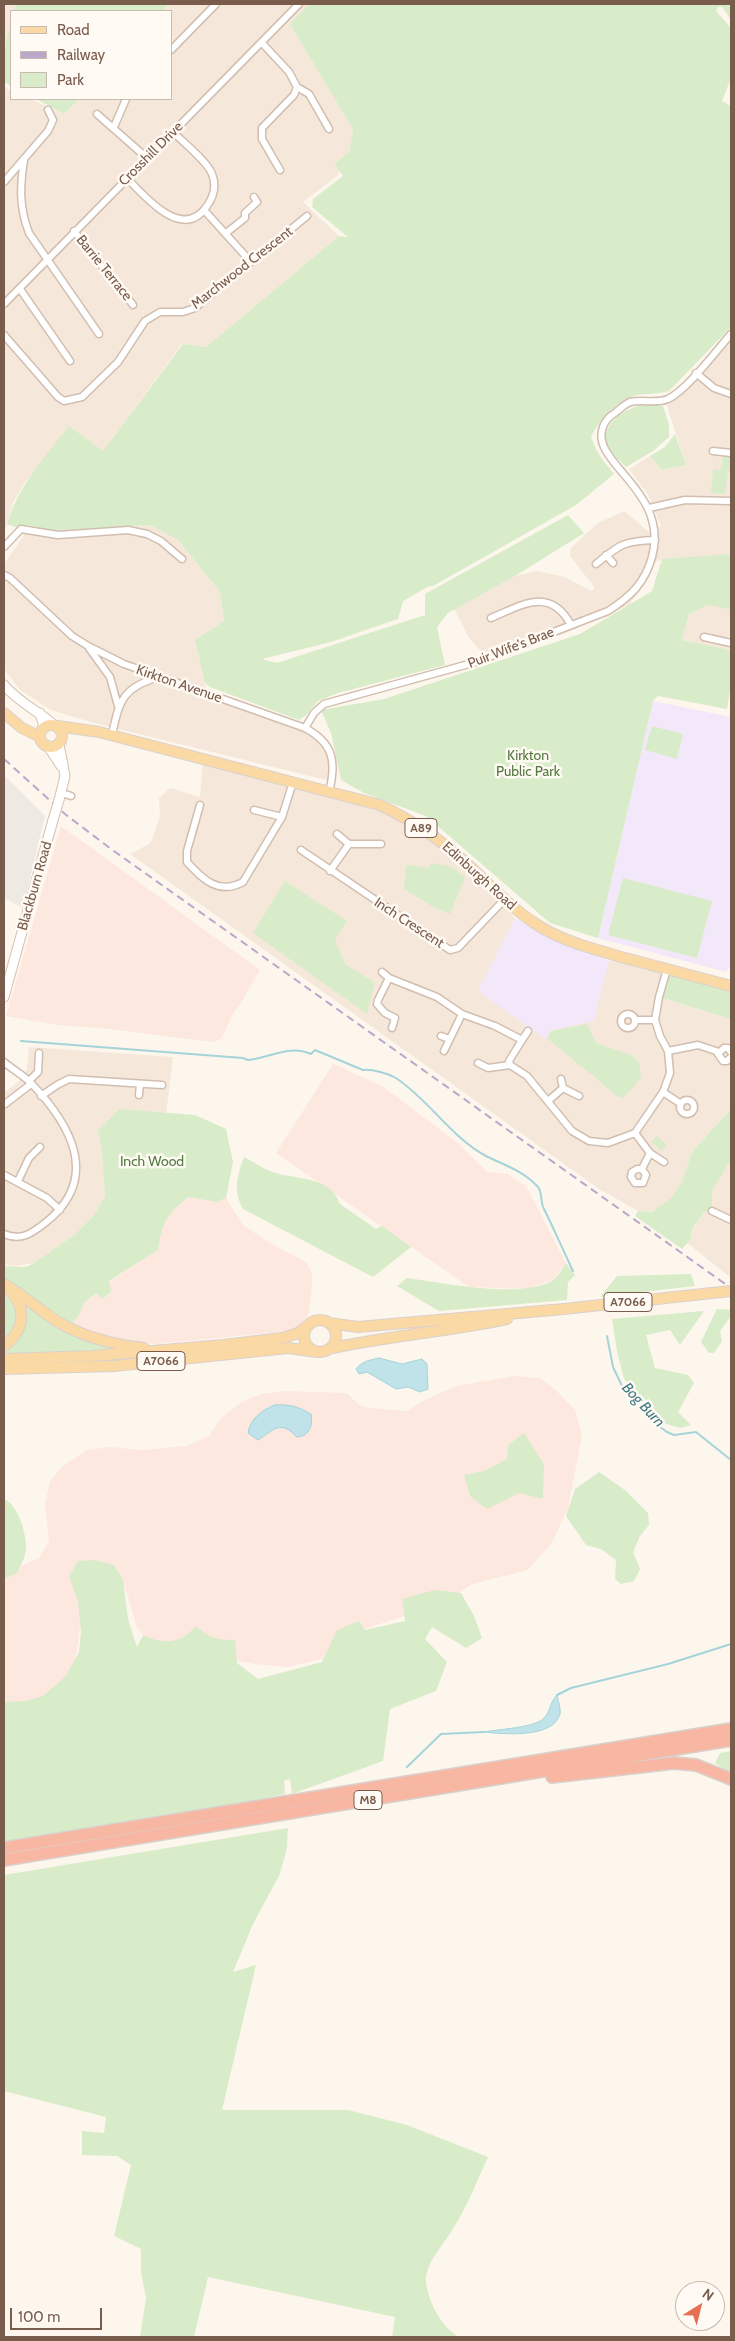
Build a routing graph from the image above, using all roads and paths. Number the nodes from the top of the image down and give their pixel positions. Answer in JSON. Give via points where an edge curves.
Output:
{"nodes":[{"id":1,"x":216,"y":4,"type":"edge"},
{"id":2,"x":299,"y":4,"type":"edge"},
{"id":3,"x":262,"y":44,"type":"junction"},
{"id":4,"x":172,"y":49,"type":"edge"},
{"id":5,"x":297,"y":87,"type":"junction"},
{"id":6,"x":126,"y":100,"type":"edge"},
{"id":7,"x":48,"y":110,"type":"dead end"},
{"id":8,"x":96,"y":114,"type":"dead end"},
{"id":9,"x":114,"y":127,"type":"junction"},
{"id":10,"x":329,"y":129,"type":"dead end"},
{"id":11,"x":173,"y":132,"type":"junction"},
{"id":12,"x":147,"y":158,"type":"junction"},
{"id":13,"x":24,"y":160,"type":"junction"},
{"id":14,"x":280,"y":170,"type":"dead end"},
{"id":15,"x":127,"y":178,"type":"junction"},
{"id":16,"x":4,"y":182,"type":"edge"},
{"id":17,"x":254,"y":196,"type":"dead end"},
{"id":18,"x":204,"y":210,"type":"junction"},
{"id":19,"x":307,"y":216,"type":"dead end"},
{"id":20,"x":74,"y":231,"type":"junction"},
{"id":21,"x":226,"y":233,"type":"junction"},
{"id":22,"x":46,"y":259,"type":"junction"},
{"id":23,"x":251,"y":262,"type":"junction"},
{"id":24,"x":20,"y":289,"type":"junction"},
{"id":25,"x":4,"y":304,"type":"edge"},
{"id":26,"x":133,"y":305,"type":"dead end"},
{"id":27,"x":4,"y":334,"type":"edge"},
{"id":28,"x":99,"y":334,"type":"dead end"},
{"id":29,"x":731,"y":334,"type":"edge"},
{"id":30,"x":70,"y":361,"type":"dead end"},
{"id":31,"x":696,"y":373,"type":"junction"},
{"id":32,"x":731,"y":394,"type":"edge"},
{"id":33,"x":713,"y":451,"type":"dead end"},
{"id":34,"x":731,"y":453,"type":"edge"},
{"id":35,"x":731,"y":501,"type":"edge"},
{"id":36,"x":649,"y":508,"type":"junction"},
{"id":37,"x":655,"y":540,"type":"junction"},
{"id":38,"x":4,"y":547,"type":"edge"},
{"id":39,"x":606,"y":555,"type":"junction"},
{"id":40,"x":182,"y":559,"type":"dead end"},
{"id":41,"x":613,"y":563,"type":"dead end"},
{"id":42,"x":596,"y":564,"type":"dead end"},
{"id":43,"x":4,"y":575,"type":"edge"},
{"id":44,"x":491,"y":618,"type":"dead end"},
{"id":45,"x":571,"y":625,"type":"junction"},
{"id":46,"x":704,"y":637,"type":"dead end"},
{"id":47,"x":731,"y":643,"type":"edge"},
{"id":48,"x":88,"y":646,"type":"junction"},
{"id":49,"x":159,"y":677,"type":"junction"},
{"id":50,"x":4,"y":685,"type":"edge"},
{"id":51,"x":118,"y":706,"type":"junction"},
{"id":52,"x":4,"y":713,"type":"edge"},
{"id":53,"x":304,"y":728,"type":"junction"},
{"id":54,"x":51,"y":734,"type":"junction"},
{"id":55,"x":112,"y":735,"type":"junction"},
{"id":56,"x":293,"y":782,"type":"junction"},
{"id":57,"x":329,"y":792,"type":"junction"},
{"id":58,"x":200,"y":805,"type":"dead end"},
{"id":59,"x":254,"y":810,"type":"dead end"},
{"id":60,"x":282,"y":817,"type":"junction"},
{"id":61,"x":337,"y":834,"type":"dead end"},
{"id":62,"x":349,"y":844,"type":"junction"},
{"id":63,"x":381,"y":844,"type":"dead end"},
{"id":64,"x":301,"y":850,"type":"dead end"},
{"id":65,"x":330,"y":871,"type":"junction"},
{"id":66,"x":504,"y":900,"type":"junction"},
{"id":67,"x":667,"y":969,"type":"junction"},
{"id":68,"x":382,"y":972,"type":"dead end"},
{"id":69,"x":389,"y":978,"type":"junction"},
{"id":70,"x":731,"y":986,"type":"edge"},
{"id":71,"x":4,"y":997,"type":"edge"},
{"id":72,"x":462,"y":1014,"type":"junction"},
{"id":73,"x":635,"y":1020,"type":"dead end"},
{"id":74,"x":655,"y":1020,"type":"junction"},
{"id":75,"x":392,"y":1028,"type":"dead end"},
{"id":76,"x":528,"y":1031,"type":"dead end"},
{"id":77,"x":441,"y":1036,"type":"dead end"},
{"id":78,"x":449,"y":1040,"type":"junction"},
{"id":79,"x":522,"y":1040,"type":"junction"},
{"id":80,"x":444,"y":1051,"type":"dead end"},
{"id":81,"x":668,"y":1051,"type":"junction"},
{"id":82,"x":719,"y":1052,"type":"junction"},
{"id":83,"x":731,"y":1052,"type":"edge"},
{"id":84,"x":39,"y":1053,"type":"dead end"},
{"id":85,"x":731,"y":1056,"type":"edge"},
{"id":86,"x":4,"y":1062,"type":"edge"},
{"id":87,"x":478,"y":1063,"type":"dead end"},
{"id":88,"x":510,"y":1065,"type":"junction"},
{"id":89,"x":4,"y":1070,"type":"edge"},
{"id":90,"x":15,"y":1072,"type":"junction"},
{"id":91,"x":561,"y":1079,"type":"dead end"},
{"id":92,"x":30,"y":1083,"type":"junction"},
{"id":93,"x":140,"y":1084,"type":"junction"},
{"id":94,"x":162,"y":1085,"type":"dead end"},
{"id":95,"x":563,"y":1088,"type":"junction"},
{"id":96,"x":663,"y":1092,"type":"junction"},
{"id":97,"x":140,"y":1094,"type":"dead end"},
{"id":98,"x":42,"y":1096,"type":"junction"},
{"id":99,"x":579,"y":1096,"type":"dead end"},
{"id":100,"x":548,"y":1101,"type":"junction"},
{"id":101,"x":5,"y":1104,"type":"dead end"},
{"id":102,"x":681,"y":1104,"type":"dead end"},
{"id":103,"x":635,"y":1133,"type":"junction"},
{"id":104,"x":40,"y":1147,"type":"dead end"},
{"id":105,"x":650,"y":1153,"type":"junction"},
{"id":106,"x":664,"y":1162,"type":"dead end"},
{"id":107,"x":642,"y":1169,"type":"dead end"},
{"id":108,"x":4,"y":1175,"type":"edge"},
{"id":109,"x":18,"y":1181,"type":"junction"},
{"id":110,"x":60,"y":1210,"type":"junction"},
{"id":111,"x":712,"y":1211,"type":"dead end"},
{"id":112,"x":731,"y":1220,"type":"edge"},
{"id":113,"x":4,"y":1234,"type":"edge"},
{"id":114,"x":4,"y":1284,"type":"edge"},
{"id":115,"x":731,"y":1291,"type":"edge"},
{"id":116,"x":544,"y":1310,"type":"junction"},
{"id":117,"x":329,"y":1323,"type":"junction"},
{"id":118,"x":310,"y":1324,"type":"junction"},
{"id":119,"x":4,"y":1346,"type":"edge"},
{"id":120,"x":332,"y":1348,"type":"junction"},
{"id":121,"x":167,"y":1350,"type":"junction"},
{"id":122,"x":317,"y":1352,"type":"junction"},
{"id":123,"x":4,"y":1359,"type":"edge"},
{"id":124,"x":4,"y":1369,"type":"edge"},
{"id":125,"x":731,"y":1729,"type":"edge"},
{"id":126,"x":731,"y":1740,"type":"edge"},
{"id":127,"x":731,"y":1780,"type":"edge"},
{"id":128,"x":297,"y":1812,"type":"junction"},
{"id":129,"x":4,"y":1848,"type":"edge"},
{"id":130,"x":4,"y":1860,"type":"edge"}],
"edges":[{"from":1,"to":4,"type":"street"},
{"from":2,"to":3,"type":"street","name":"Crosshill Drive"},
{"from":3,"to":5,"type":"street","via":[[289,72]]},
{"from":3,"to":11,"type":"street","name":"Crosshill Drive"},
{"from":5,"to":10,"type":"street","via":[[309,94]]},
{"from":5,"to":14,"type":"street","via":[[262,128],[262,139]]},
{"from":6,"to":9,"type":"street"},
{"from":7,"to":13,"type":"street","via":[[53,120],[48,131]]},
{"from":8,"to":9,"type":"street"},
{"from":9,"to":12,"type":"street"},
{"from":11,"to":12,"type":"street","name":"Crosshill Drive"},
{"from":11,"to":18,"type":"street","via":[[212,171],[213,197]]},
{"from":12,"to":15,"type":"street","name":"Crosshill Drive"},
{"from":13,"to":16,"type":"street"},
{"from":13,"to":22,"type":"street","via":[[20,188],[22,215],[28,233]]},
{"from":15,"to":18,"type":"street","via":[[160,211],[177,219],[190,219]]},
{"from":15,"to":20,"type":"street","name":"Crosshill Drive"},
{"from":17,"to":21,"type":"street","via":[[257,202]]},
{"from":18,"to":21,"type":"street"},
{"from":19,"to":23,"type":"street","name":"Marchwood Crescent"},
{"from":20,"to":22,"type":"street","name":"Crosshill Drive"},
{"from":20,"to":26,"type":"street","name":"Barrie Terrace"},
{"from":21,"to":23,"type":"street"},
{"from":22,"to":24,"type":"street","name":"Crosshill Drive"},
{"from":22,"to":28,"type":"street"},
{"from":23,"to":27,"type":"street","name":"Marchwood Crescent","via":[[195,308],[183,312],[160,312],[145,321],[118,362],[82,397],[64,401]]},
{"from":24,"to":25,"type":"street","name":"Crosshill Drive"},
{"from":24,"to":30,"type":"street"},
{"from":29,"to":31,"type":"street"},
{"from":31,"to":32,"type":"street","via":[[714,388]]},
{"from":31,"to":36,"type":"street","via":[[674,396],[659,402],[631,402],[610,416],[603,425],[602,446]]},
{"from":33,"to":34,"type":"street"},
{"from":35,"to":36,"type":"street","via":[[685,500]]},
{"from":36,"to":37,"type":"street","name":"Puir Wife's Brae"},
{"from":37,"to":39,"type":"street","via":[[632,540]]},
{"from":37,"to":45,"type":"street","name":"Puir Wife's Brae","via":[[648,569],[639,586],[608,611]]},
{"from":38,"to":40,"type":"street","via":[[21,530],[58,535],[128,530],[161,541]]},
{"from":39,"to":41,"type":"street"},
{"from":39,"to":42,"type":"street"},
{"from":43,"to":48,"type":"street","name":"Kirkton Avenue","via":[[72,636]]},
{"from":44,"to":45,"type":"street","via":[[536,600],[552,603],[564,613]]},
{"from":45,"to":53,"type":"street","name":"Puir Wife's Brae","via":[[476,662],[324,704]]},
{"from":46,"to":47,"type":"street"},
{"from":48,"to":49,"type":"street","name":"Kirkton Avenue"},
{"from":48,"to":51,"type":"street","via":[[110,677]]},
{"from":49,"to":51,"type":"street","via":[[133,688]]},
{"from":49,"to":53,"type":"street","name":"Kirkton Avenue"},
{"from":50,"to":54,"type":"main road","name":"Blackburn Road","via":[[40,712]]},
{"from":51,"to":55,"type":"street"},
{"from":52,"to":54,"type":"main road","via":[[22,728]]},
{"from":53,"to":57,"type":"street","name":"Kirkton Avenue","via":[[327,744],[332,760]]},
{"from":54,"to":55,"type":"main road","name":"Edinburgh Road","number":"A89","via":[[81,728]]},
{"from":54,"to":71,"type":"main road","name":"Blackburn Road","bridge":true,"via":[[65,776],[64,796],[53,820]]},
{"from":55,"to":56,"type":"main road","name":"Edinburgh Road","number":"A89"},
{"from":56,"to":57,"type":"main road","name":"Edinburgh Road","number":"A89"},
{"from":56,"to":60,"type":"street"},
{"from":57,"to":66,"type":"main road","name":"Edinburgh Road","number":"A89","via":[[380,805],[403,816],[446,846]]},
{"from":58,"to":60,"type":"street","via":[[187,862],[199,876],[220,887],[233,888],[243,882]]},
{"from":59,"to":60,"type":"street"},
{"from":61,"to":62,"type":"street"},
{"from":62,"to":63,"type":"street"},
{"from":62,"to":65,"type":"street"},
{"from":64,"to":65,"type":"street","name":"Inch Crescent"},
{"from":65,"to":66,"type":"street","name":"Inch Crescent","via":[[450,950],[458,948]]},
{"from":66,"to":67,"type":"main road","name":"Edinburgh Road","number":"A89","via":[[534,923],[562,938]]},
{"from":67,"to":70,"type":"main road","name":"Edinburgh Road","number":"A89"},
{"from":67,"to":74,"type":"street"},
{"from":68,"to":69,"type":"street"},
{"from":69,"to":72,"type":"street","via":[[437,997]]},
{"from":69,"to":75,"type":"street","via":[[377,1004],[384,1013],[395,1018]]},
{"from":72,"to":78,"type":"street"},
{"from":72,"to":79,"type":"street"},
{"from":73,"to":74,"type":"street"},
{"from":74,"to":81,"type":"street"},
{"from":76,"to":79,"type":"street"},
{"from":77,"to":78,"type":"street"},
{"from":78,"to":80,"type":"street"},
{"from":79,"to":88,"type":"street","via":[[509,1060]]},
{"from":81,"to":82,"type":"street","via":[[698,1045]]},
{"from":81,"to":96,"type":"street","via":[[670,1073]]},
{"from":82,"to":83,"type":"street","via":[[726,1048]]},
{"from":82,"to":85,"type":"street","via":[[723,1061]]},
{"from":84,"to":92,"type":"street","via":[[38,1072]]},
{"from":86,"to":90,"type":"street"},
{"from":87,"to":88,"type":"street","via":[[488,1068]]},
{"from":88,"to":100,"type":"street","via":[[527,1076]]},
{"from":89,"to":90,"type":"street"},
{"from":90,"to":92,"type":"street"},
{"from":91,"to":95,"type":"street"},
{"from":92,"to":98,"type":"street"},
{"from":92,"to":101,"type":"street"},
{"from":93,"to":94,"type":"street"},
{"from":93,"to":97,"type":"street"},
{"from":93,"to":98,"type":"street","via":[[69,1080],[57,1084]]},
{"from":95,"to":99,"type":"street"},
{"from":95,"to":100,"type":"street"},
{"from":96,"to":102,"type":"street"},
{"from":96,"to":103,"type":"street"},
{"from":98,"to":110,"type":"street","via":[[73,1145],[75,1180],[69,1198]]},
{"from":100,"to":103,"type":"street","via":[[572,1132],[589,1141],[608,1143]]},
{"from":103,"to":105,"type":"street"},
{"from":104,"to":109,"type":"street","via":[[29,1158]]},
{"from":105,"to":106,"type":"street"},
{"from":105,"to":107,"type":"street"},
{"from":108,"to":109,"type":"street"},
{"from":109,"to":110,"type":"street"},
{"from":110,"to":113,"type":"street","via":[[25,1236],[13,1238]]},
{"from":111,"to":112,"type":"street"},
{"from":114,"to":119,"type":"main road","number":"A7066","via":[[19,1300],[22,1321],[11,1341]]},
{"from":114,"to":121,"type":"main road","number":"A7066","via":[[79,1333],[109,1342]]},
{"from":115,"to":116,"type":"main road","number":"A7066","bridge":true},
{"from":116,"to":117,"type":"main road","number":"A7066","via":[[358,1327]]},
{"from":116,"to":120,"type":"main road","number":"A7066","via":[[478,1325],[370,1339]]},
{"from":117,"to":118,"type":"main road","number":"A7066","via":[[319,1320]]},
{"from":117,"to":120,"type":"main road","via":[[336,1334]]},
{"from":118,"to":121,"type":"main road","number":"A7066","via":[[284,1338]]},
{"from":118,"to":122,"type":"main road","via":[[304,1339],[308,1347]]},
{"from":120,"to":122,"type":"main road","number":"A7066"},
{"from":121,"to":123,"type":"main road","number":"A7066"},
{"from":122,"to":124,"type":"main road","number":"A7066","via":[[288,1348],[114,1366]]},
{"from":125,"to":129,"type":"highway","number":"M8"},
{"from":126,"to":128,"type":"highway","number":"M8"},
{"from":127,"to":128,"type":"highway","number":"M8","via":[[696,1765],[662,1763]]},
{"from":128,"to":130,"type":"highway","number":"M8"}]}
